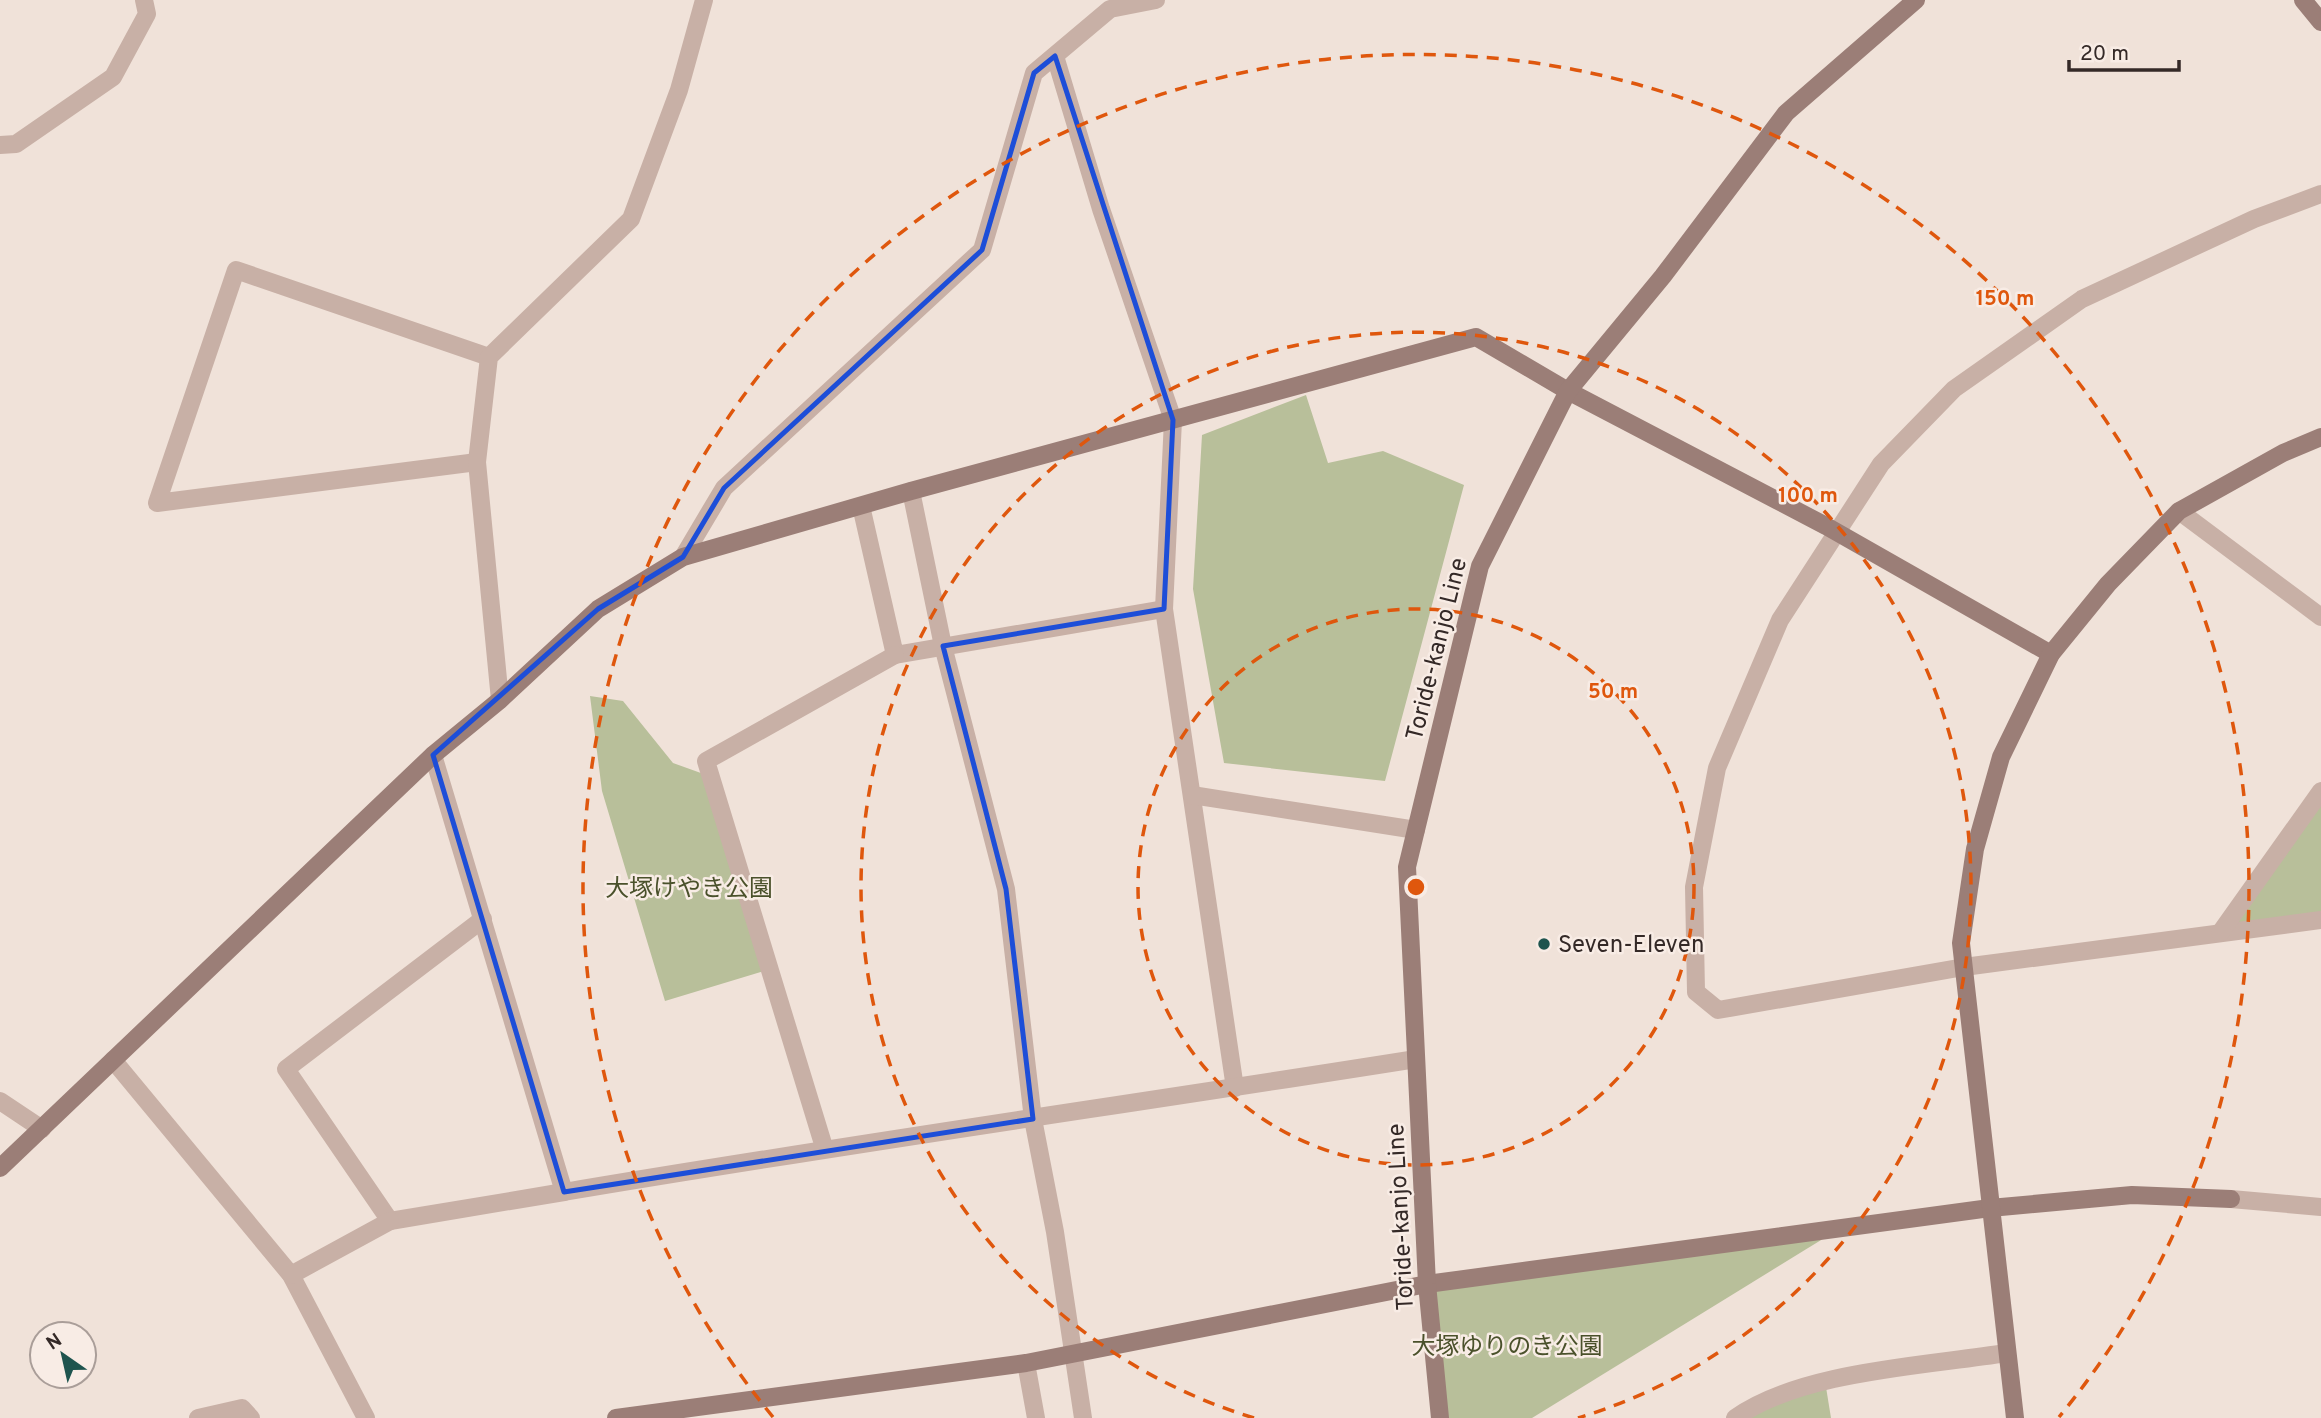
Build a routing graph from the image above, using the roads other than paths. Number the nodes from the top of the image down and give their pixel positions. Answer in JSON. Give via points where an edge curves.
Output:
{"nodes":[{"id":1,"x":144,"y":0,"type":"edge"},
{"id":2,"x":704,"y":0,"type":"edge"},
{"id":3,"x":1156,"y":0,"type":"edge"},
{"id":4,"x":1916,"y":0,"type":"edge"},
{"id":5,"x":2303,"y":0,"type":"edge"},
{"id":6,"x":1109,"y":4,"type":"edge"},
{"id":7,"x":2321,"y":22,"type":"edge"},
{"id":8,"x":1055,"y":56,"type":"junction"},
{"id":9,"x":0,"y":145,"type":"edge"},
{"id":10,"x":2321,"y":194,"type":"edge"},
{"id":11,"x":489,"y":356,"type":"junction"},
{"id":12,"x":1569,"y":391,"type":"junction"},
{"id":13,"x":1173,"y":420,"type":"junction"},
{"id":14,"x":2321,"y":437,"type":"edge"},
{"id":15,"x":477,"y":462,"type":"junction"},
{"id":16,"x":911,"y":491,"type":"junction"},
{"id":17,"x":860,"y":506,"type":"junction"},
{"id":18,"x":2179,"y":511,"type":"junction"},
{"id":19,"x":1834,"y":533,"type":"junction"},
{"id":20,"x":683,"y":557,"type":"junction"},
{"id":21,"x":1164,"y":609,"type":"junction"},
{"id":22,"x":2321,"y":617,"type":"edge"},
{"id":23,"x":943,"y":646,"type":"junction"},
{"id":24,"x":2052,"y":654,"type":"junction"},
{"id":25,"x":895,"y":655,"type":"junction"},
{"id":26,"x":500,"y":699,"type":"junction"},
{"id":27,"x":433,"y":755,"type":"junction"},
{"id":28,"x":2321,"y":791,"type":"edge"},
{"id":29,"x":1192,"y":795,"type":"junction"},
{"id":30,"x":1416,"y":830,"type":"junction"},
{"id":31,"x":483,"y":919,"type":"junction"},
{"id":32,"x":2321,"y":920,"type":"edge"},
{"id":33,"x":2220,"y":933,"type":"junction"},
{"id":34,"x":1964,"y":967,"type":"junction"},
{"id":35,"x":1416,"y":1059,"type":"junction"},
{"id":36,"x":113,"y":1060,"type":"junction"},
{"id":37,"x":1235,"y":1087,"type":"junction"},
{"id":38,"x":0,"y":1101,"type":"edge"},
{"id":39,"x":1033,"y":1119,"type":"junction"},
{"id":40,"x":42,"y":1129,"type":"junction"},
{"id":41,"x":824,"y":1147,"type":"junction"},
{"id":42,"x":0,"y":1168,"type":"edge"},
{"id":43,"x":564,"y":1192,"type":"junction"},
{"id":44,"x":2321,"y":1207,"type":"edge"},
{"id":45,"x":1990,"y":1208,"type":"junction"},
{"id":46,"x":390,"y":1221,"type":"junction"},
{"id":47,"x":291,"y":1275,"type":"junction"},
{"id":48,"x":1427,"y":1284,"type":"junction"},
{"id":49,"x":2006,"y":1353,"type":"junction"},
{"id":50,"x":1072,"y":1355,"type":"junction"},
{"id":51,"x":1026,"y":1363,"type":"junction"},
{"id":52,"x":198,"y":1418,"type":"edge"},
{"id":53,"x":251,"y":1418,"type":"edge"},
{"id":54,"x":366,"y":1418,"type":"edge"},
{"id":55,"x":616,"y":1418,"type":"edge"},
{"id":56,"x":1036,"y":1418,"type":"edge"},
{"id":57,"x":1083,"y":1418,"type":"edge"},
{"id":58,"x":1440,"y":1418,"type":"edge"},
{"id":59,"x":1735,"y":1418,"type":"edge"},
{"id":60,"x":2015,"y":1418,"type":"edge"}],
"edges":[{"from":1,"to":9,"type":"street","via":[[147,14],[113,77],[16,144]]},
{"from":2,"to":11,"type":"street","via":[[679,90],[631,219]]},
{"from":3,"to":6,"type":"street"},
{"from":4,"to":12,"type":"street","name":"Toride-kanjo Line","via":[[1786,113]]},
{"from":5,"to":7,"type":"street"},
{"from":6,"to":8,"type":"street"},
{"from":8,"to":13,"type":"street"},
{"from":8,"to":20,"type":"street","via":[[1034,73],[982,250],[724,488]]},
{"from":10,"to":19,"type":"street","via":[[2254,219],[2082,299],[1954,389],[1881,464]]},
{"from":11,"to":15,"type":"street"},
{"from":11,"to":15,"type":"street","via":[[236,270],[157,503]]},
{"from":12,"to":13,"type":"street","via":[[1476,337]]},
{"from":12,"to":19,"type":"street"},
{"from":12,"to":30,"type":"street","name":"Toride-kanjo Line","via":[[1480,566]]},
{"from":13,"to":16,"type":"street"},
{"from":13,"to":21,"type":"street"},
{"from":14,"to":18,"type":"street"},
{"from":15,"to":26,"type":"street"},
{"from":16,"to":17,"type":"street"},
{"from":16,"to":23,"type":"street"},
{"from":17,"to":20,"type":"street"},
{"from":17,"to":25,"type":"street"},
{"from":18,"to":22,"type":"street"},
{"from":18,"to":24,"type":"street","via":[[2108,584]]},
{"from":19,"to":24,"type":"street"},
{"from":19,"to":34,"type":"street","via":[[1780,620],[1717,768],[1694,887],[1696,992],[1718,1010]]},
{"from":20,"to":26,"type":"street","via":[[598,609]]},
{"from":21,"to":23,"type":"street"},
{"from":21,"to":29,"type":"street"},
{"from":23,"to":25,"type":"street"},
{"from":23,"to":39,"type":"street","via":[[1006,890]]},
{"from":24,"to":34,"type":"street","via":[[2001,757],[1986,809],[1961,943]]},
{"from":25,"to":41,"type":"street","via":[[706,761]]},
{"from":26,"to":27,"type":"street"},
{"from":27,"to":31,"type":"street"},
{"from":27,"to":36,"type":"street"},
{"from":28,"to":33,"type":"street"},
{"from":29,"to":30,"type":"street"},
{"from":29,"to":37,"type":"street"},
{"from":30,"to":35,"type":"street","name":"Toride-kanjo Line","via":[[1407,867]]},
{"from":31,"to":43,"type":"street"},
{"from":31,"to":46,"type":"street","via":[[286,1069]]},
{"from":32,"to":33,"type":"street"},
{"from":33,"to":34,"type":"street"},
{"from":34,"to":45,"type":"street"},
{"from":35,"to":37,"type":"street"},
{"from":35,"to":48,"type":"street","name":"Toride-kanjo Line"},
{"from":36,"to":40,"type":"street"},
{"from":36,"to":47,"type":"street"},
{"from":37,"to":39,"type":"street"},
{"from":38,"to":40,"type":"street"},
{"from":39,"to":41,"type":"street"},
{"from":39,"to":50,"type":"street"},
{"from":40,"to":42,"type":"street"},
{"from":41,"to":43,"type":"street"},
{"from":43,"to":46,"type":"street"},
{"from":44,"to":45,"type":"street","via":[[2132,1195]]},
{"from":45,"to":48,"type":"street"},
{"from":45,"to":49,"type":"street"},
{"from":46,"to":47,"type":"street"},
{"from":47,"to":54,"type":"street"},
{"from":48,"to":50,"type":"street"},
{"from":48,"to":58,"type":"street","name":"Toride-kanjo Line"},
{"from":49,"to":59,"type":"street","via":[[1825,1381],[1755,1404]]},
{"from":49,"to":60,"type":"street"},
{"from":50,"to":51,"type":"street"},
{"from":50,"to":57,"type":"street"},
{"from":51,"to":55,"type":"street"},
{"from":51,"to":56,"type":"street"},
{"from":52,"to":53,"type":"street","via":[[242,1408]]}]}
